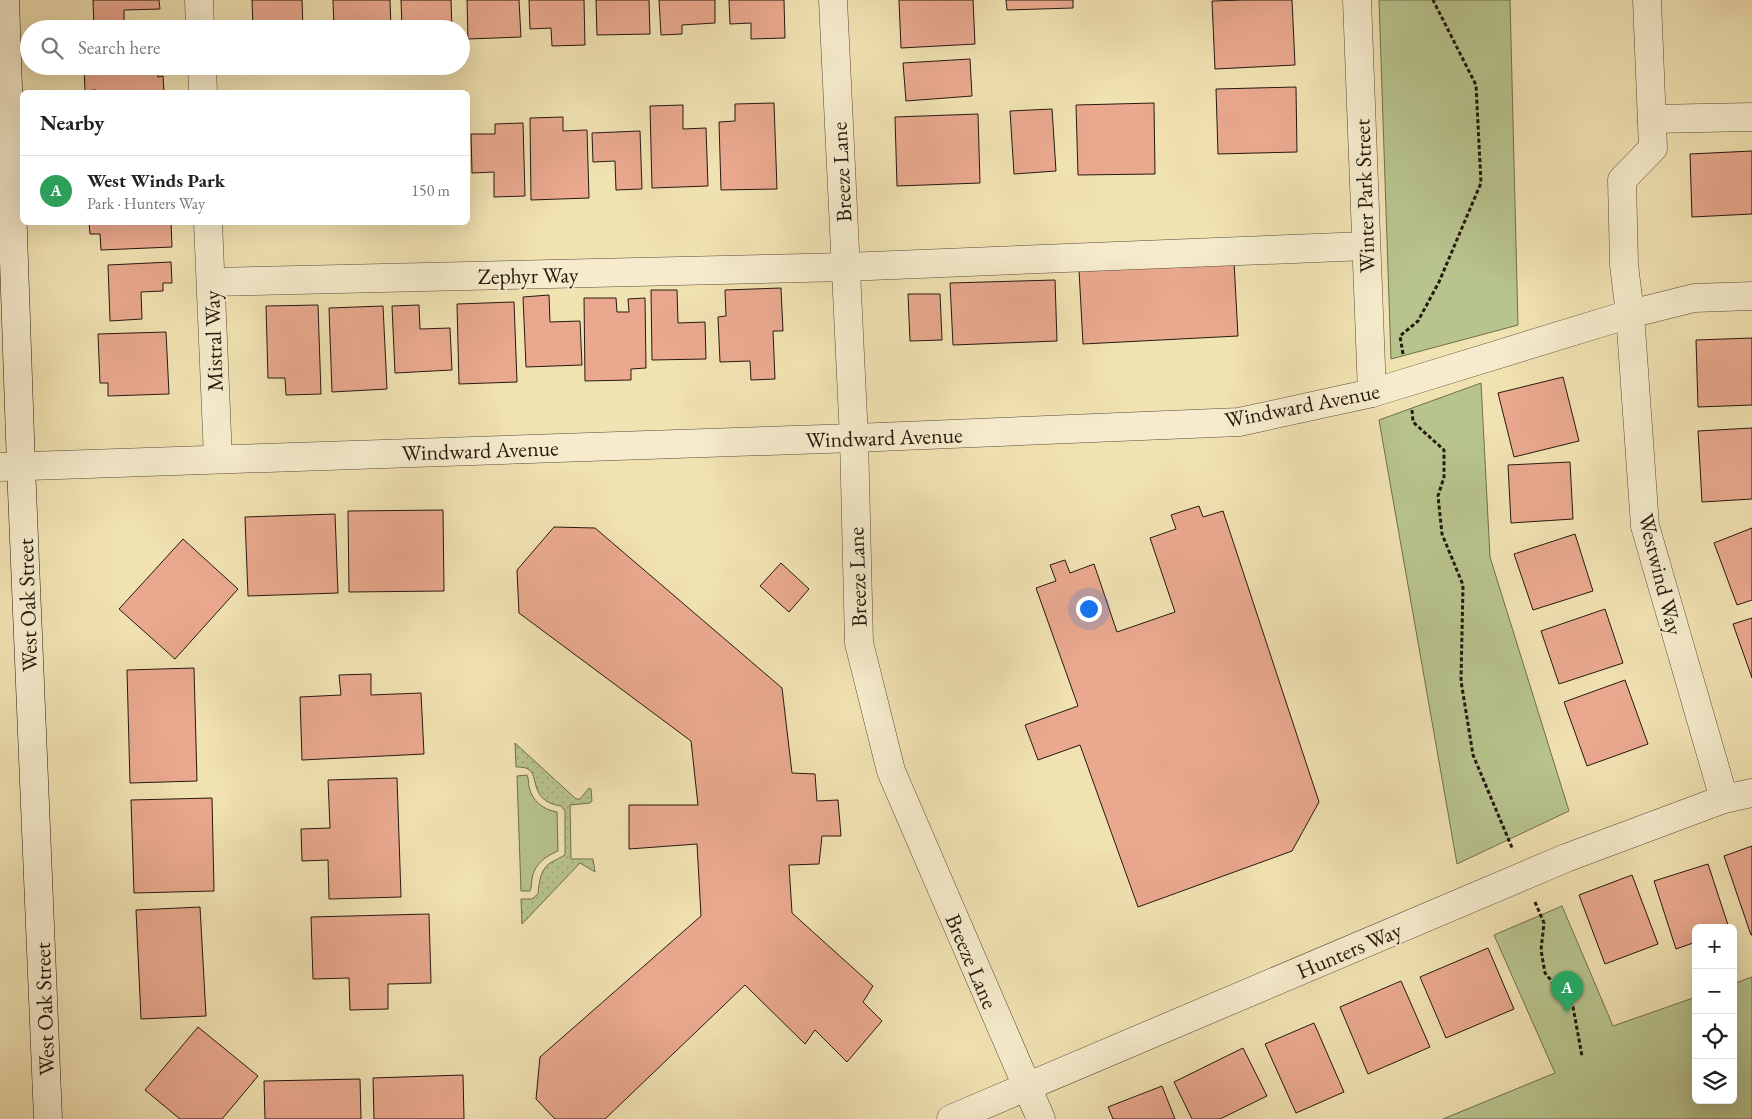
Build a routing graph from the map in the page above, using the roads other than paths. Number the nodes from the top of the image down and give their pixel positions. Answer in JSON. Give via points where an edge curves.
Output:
{"nodes":[{"id":1,"x":5,"y":0,"type":"edge"},
{"id":2,"x":199,"y":0,"type":"edge"},
{"id":3,"x":833,"y":0,"type":"edge"},
{"id":4,"x":1357,"y":0,"type":"edge"},
{"id":5,"x":1647,"y":0,"type":"edge"},
{"id":6,"x":200,"y":20,"type":"edge"},
{"id":7,"x":202,"y":75,"type":"edge"},
{"id":8,"x":203,"y":90,"type":"edge"},
{"id":9,"x":1752,"y":117,"type":"edge"},
{"id":10,"x":1652,"y":119,"type":"junction"},
{"id":11,"x":208,"y":225,"type":"edge"},
{"id":12,"x":1366,"y":246,"type":"junction"},
{"id":13,"x":845,"y":268,"type":"junction"},
{"id":14,"x":211,"y":282,"type":"junction"},
{"id":15,"x":1752,"y":296,"type":"edge"},
{"id":16,"x":1630,"y":314,"type":"junction"},
{"id":17,"x":1372,"y":393,"type":"junction"},
{"id":18,"x":854,"y":438,"type":"junction"},
{"id":19,"x":218,"y":459,"type":"junction"},
{"id":20,"x":11,"y":466,"type":"edge"},
{"id":21,"x":1752,"y":793,"type":"edge"},
{"id":22,"x":1724,"y":798,"type":"junction"},
{"id":23,"x":1027,"y":1087,"type":"junction"},
{"id":24,"x":48,"y":1119,"type":"edge"},
{"id":25,"x":951,"y":1119,"type":"edge"},
{"id":26,"x":1041,"y":1119,"type":"edge"}],
"edges":[{"from":1,"to":20,"type":"street","name":"West Oak Street"},
{"from":2,"to":6,"type":"street"},
{"from":3,"to":13,"type":"street","name":"Breeze Lane"},
{"from":4,"to":12,"type":"street","name":"Winter Park Street"},
{"from":5,"to":10,"type":"street","name":"Westwind Way"},
{"from":7,"to":8,"type":"street"},
{"from":9,"to":10,"type":"street"},
{"from":10,"to":16,"type":"street","name":"Westwind Way","via":[[1652,148],[1622,180],[1624,265]]},
{"from":11,"to":14,"type":"street","name":"Mistral Way"},
{"from":12,"to":13,"type":"street","name":"Zephyr Way"},
{"from":12,"to":17,"type":"street","name":"Winter Park Street"},
{"from":13,"to":14,"type":"street","name":"Zephyr Way"},
{"from":13,"to":18,"type":"street","name":"Breeze Lane"},
{"from":14,"to":19,"type":"street","name":"Mistral Way"},
{"from":15,"to":16,"type":"street","name":"Windward Avenue","via":[[1694,298]]},
{"from":16,"to":17,"type":"street","name":"Windward Avenue"},
{"from":16,"to":22,"type":"street","name":"Westwind Way","via":[[1644,526]]},
{"from":17,"to":18,"type":"street","name":"Windward Avenue","via":[[1239,422]]},
{"from":18,"to":19,"type":"street","name":"Windward Avenue"},
{"from":18,"to":23,"type":"street","name":"Breeze Lane","via":[[859,643],[891,771]]},
{"from":19,"to":20,"type":"street","name":"Windward Avenue"},
{"from":20,"to":24,"type":"street","name":"West Oak Street"},
{"from":21,"to":22,"type":"street","name":"Hunters Way"},
{"from":22,"to":23,"type":"street","name":"Hunters Way","via":[[1566,858]]},
{"from":23,"to":25,"type":"street","name":"Hunters Way"},
{"from":23,"to":26,"type":"street","name":"Breeze Lane"}]}
